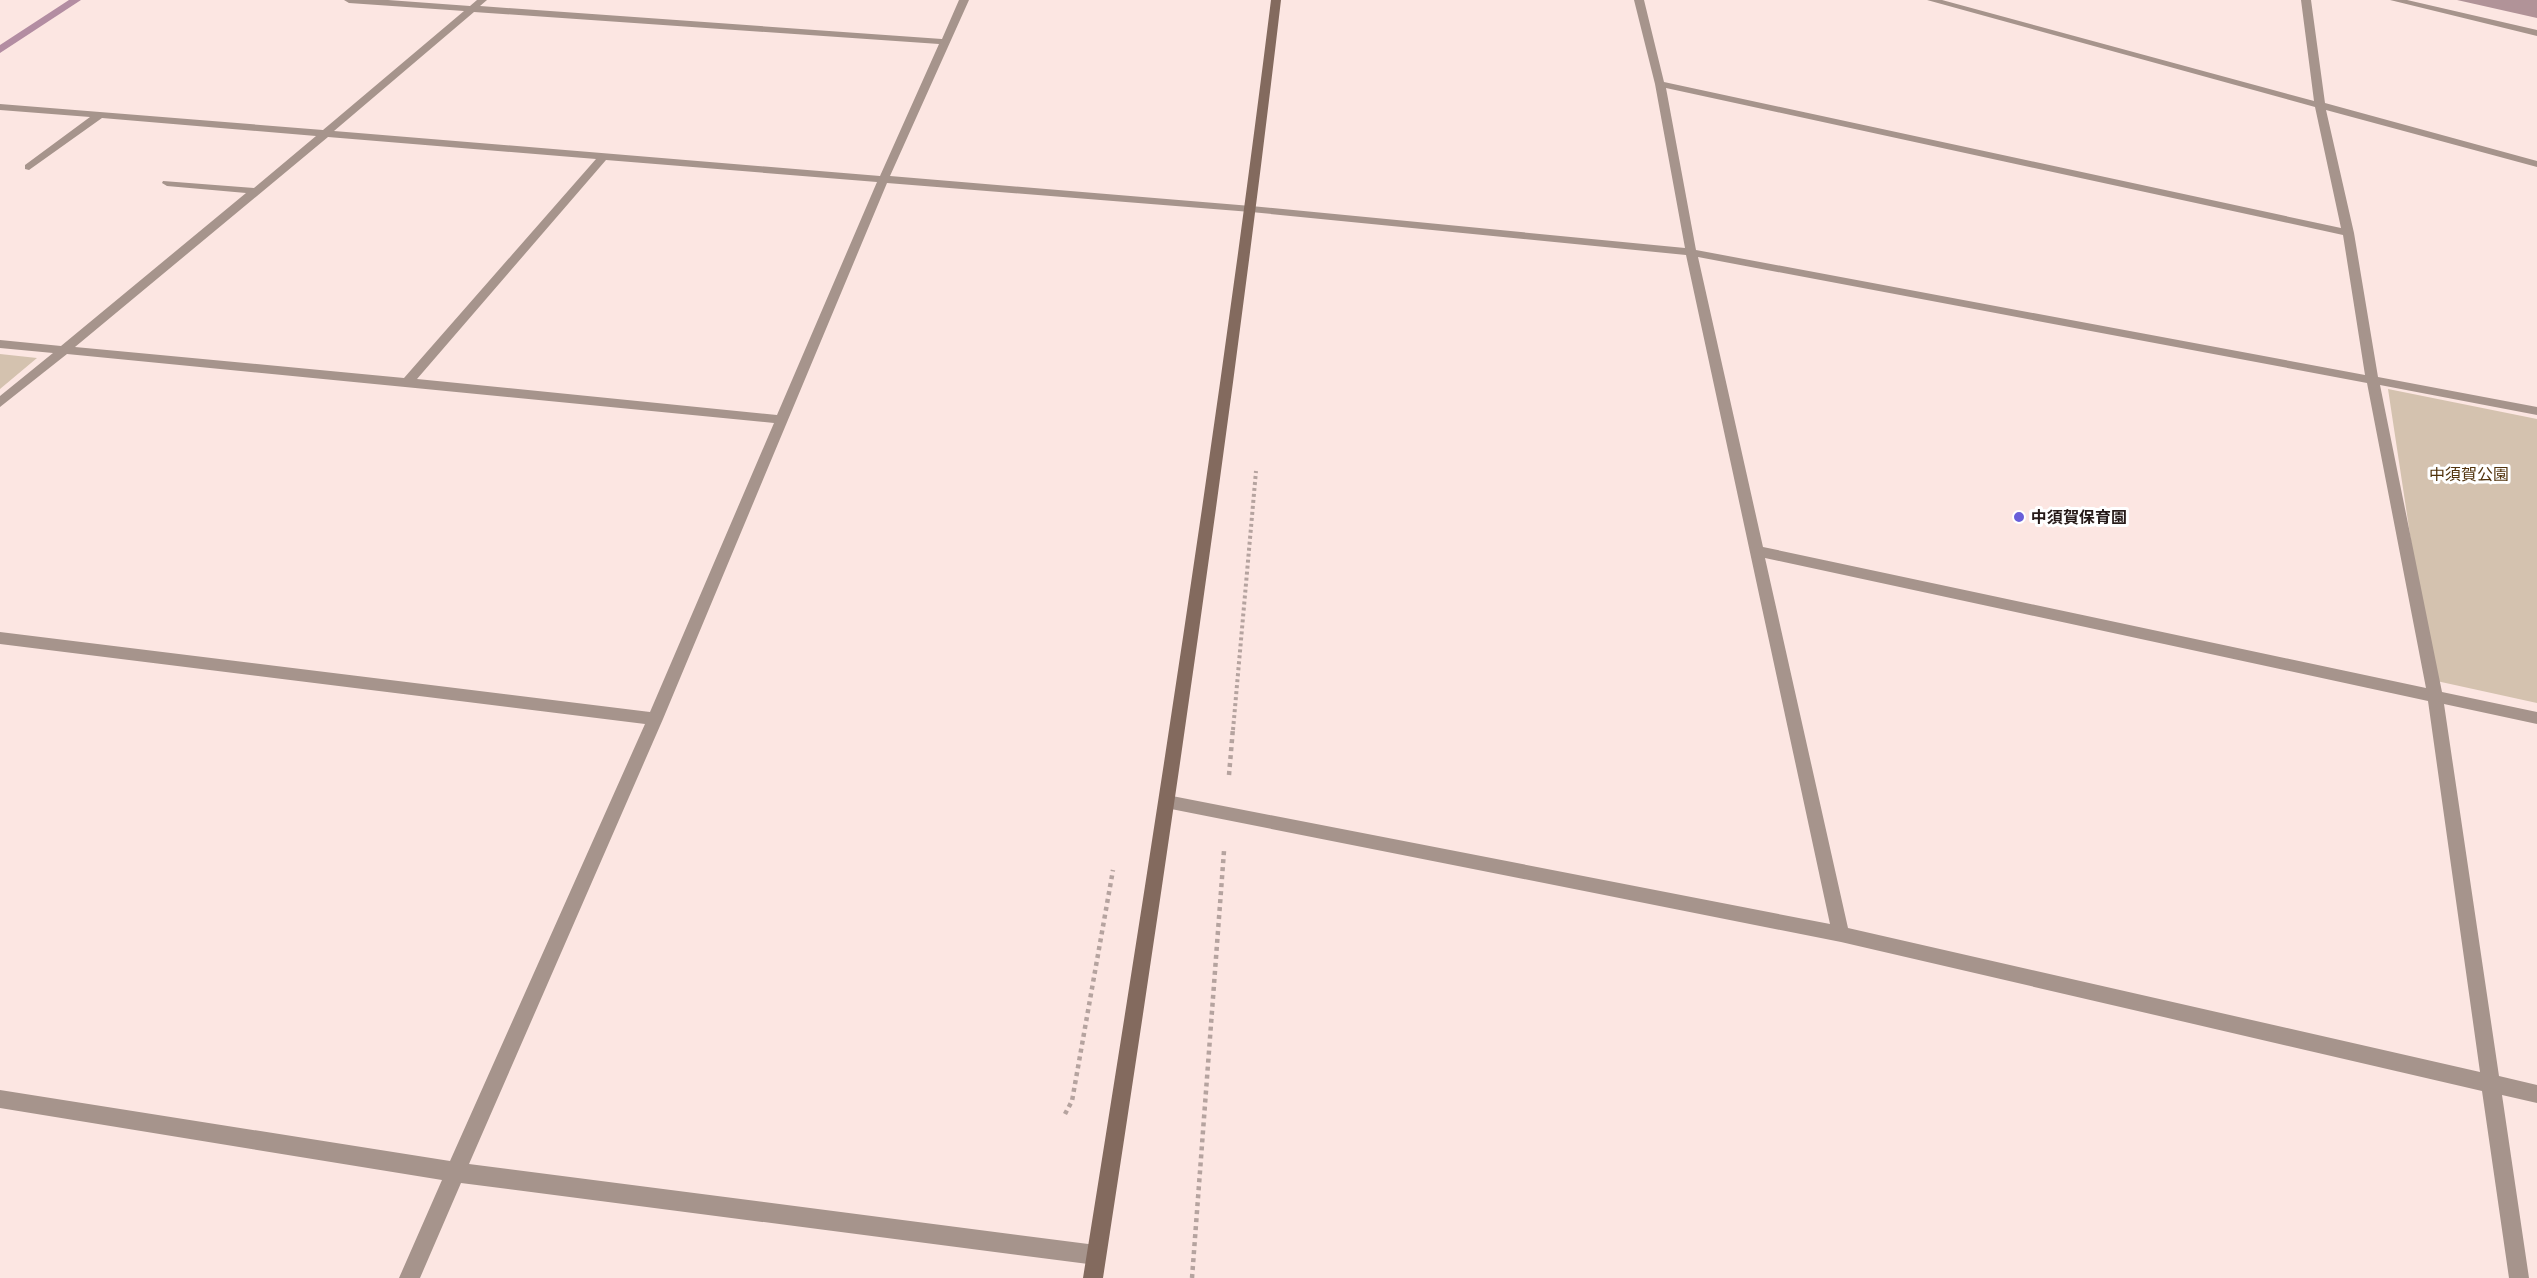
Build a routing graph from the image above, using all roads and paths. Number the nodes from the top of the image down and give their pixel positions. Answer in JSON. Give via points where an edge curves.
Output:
{"nodes":[{"id":1,"x":349,"y":0,"type":"edge"},
{"id":2,"x":482,"y":0,"type":"edge"},
{"id":3,"x":964,"y":0,"type":"edge"},
{"id":4,"x":1276,"y":0,"type":"edge"},
{"id":5,"x":1639,"y":0,"type":"edge"},
{"id":6,"x":1932,"y":0,"type":"edge"},
{"id":7,"x":2306,"y":0,"type":"edge"},
{"id":8,"x":2395,"y":0,"type":"edge"},
{"id":9,"x":472,"y":9,"type":"junction"},
{"id":10,"x":2537,"y":33,"type":"edge"},
{"id":11,"x":944,"y":42,"type":"junction"},
{"id":12,"x":1660,"y":84,"type":"junction"},
{"id":13,"x":2320,"y":106,"type":"junction"},
{"id":14,"x":0,"y":107,"type":"edge"},
{"id":15,"x":100,"y":115,"type":"junction"},
{"id":16,"x":326,"y":133,"type":"junction"},
{"id":17,"x":603,"y":158,"type":"junction"},
{"id":18,"x":2537,"y":164,"type":"edge"},
{"id":19,"x":29,"y":166,"type":"dead end"},
{"id":20,"x":884,"y":180,"type":"junction"},
{"id":21,"x":167,"y":183,"type":"dead end"},
{"id":22,"x":256,"y":191,"type":"junction"},
{"id":23,"x":1251,"y":209,"type":"junction"},
{"id":24,"x":2348,"y":233,"type":"junction"},
{"id":25,"x":1691,"y":252,"type":"junction"},
{"id":26,"x":0,"y":344,"type":"edge"},
{"id":27,"x":62,"y":350,"type":"junction"},
{"id":28,"x":2372,"y":378,"type":"junction"},
{"id":29,"x":407,"y":382,"type":"junction"},
{"id":30,"x":0,"y":403,"type":"edge"},
{"id":31,"x":2537,"y":411,"type":"edge"},
{"id":32,"x":781,"y":420,"type":"junction"},
{"id":33,"x":1256,"y":462,"type":"dead end"},
{"id":34,"x":1756,"y":551,"type":"junction"},
{"id":35,"x":0,"y":638,"type":"edge"},
{"id":36,"x":2435,"y":695,"type":"junction"},
{"id":37,"x":2537,"y":718,"type":"edge"},
{"id":38,"x":655,"y":719,"type":"junction"},
{"id":39,"x":1167,"y":802,"type":"junction"},
{"id":40,"x":1227,"y":813,"type":"junction"},
{"id":41,"x":1841,"y":934,"type":"junction"},
{"id":42,"x":2490,"y":1084,"type":"junction"},
{"id":43,"x":2537,"y":1094,"type":"edge"},
{"id":44,"x":0,"y":1099,"type":"edge"},
{"id":45,"x":455,"y":1172,"type":"junction"},
{"id":46,"x":1096,"y":1255,"type":"junction"},
{"id":47,"x":409,"y":1278,"type":"edge"},
{"id":48,"x":1092,"y":1278,"type":"edge"},
{"id":49,"x":1192,"y":1278,"type":"edge"},
{"id":50,"x":2519,"y":1278,"type":"edge"}],
"edges":[{"from":1,"to":9,"type":"street"},
{"from":2,"to":9,"type":"street"},
{"from":3,"to":11,"type":"street"},
{"from":4,"to":23,"type":"street"},
{"from":5,"to":12,"type":"street"},
{"from":6,"to":13,"type":"street"},
{"from":7,"to":13,"type":"street"},
{"from":8,"to":10,"type":"street"},
{"from":9,"to":11,"type":"street"},
{"from":9,"to":16,"type":"street"},
{"from":11,"to":20,"type":"street"},
{"from":12,"to":24,"type":"street"},
{"from":12,"to":25,"type":"street"},
{"from":13,"to":18,"type":"street"},
{"from":13,"to":24,"type":"street"},
{"from":14,"to":15,"type":"street"},
{"from":15,"to":16,"type":"street"},
{"from":15,"to":19,"type":"street"},
{"from":16,"to":17,"type":"street"},
{"from":16,"to":22,"type":"street"},
{"from":17,"to":20,"type":"street"},
{"from":17,"to":29,"type":"street"},
{"from":20,"to":23,"type":"street"},
{"from":20,"to":32,"type":"street"},
{"from":21,"to":22,"type":"street"},
{"from":22,"to":27,"type":"street"},
{"from":23,"to":25,"type":"street"},
{"from":23,"to":39,"type":"street"},
{"from":24,"to":28,"type":"street"},
{"from":25,"to":28,"type":"street"},
{"from":25,"to":34,"type":"street"},
{"from":26,"to":27,"type":"street"},
{"from":27,"to":29,"type":"street"},
{"from":27,"to":30,"type":"street"},
{"from":28,"to":31,"type":"street"},
{"from":28,"to":36,"type":"street"},
{"from":29,"to":32,"type":"street"},
{"from":32,"to":38,"type":"street"},
{"from":33,"to":40,"type":"path"},
{"from":34,"to":36,"type":"street"},
{"from":34,"to":41,"type":"street"},
{"from":35,"to":38,"type":"street"},
{"from":36,"to":37,"type":"street"},
{"from":36,"to":42,"type":"street"},
{"from":38,"to":45,"type":"street"},
{"from":39,"to":40,"type":"street"},
{"from":39,"to":46,"type":"street"},
{"from":40,"to":41,"type":"street"},
{"from":40,"to":49,"type":"path"},
{"from":41,"to":42,"type":"street"},
{"from":42,"to":43,"type":"street"},
{"from":42,"to":50,"type":"street"},
{"from":44,"to":45,"type":"street"},
{"from":45,"to":46,"type":"street"},
{"from":45,"to":47,"type":"street"},
{"from":46,"to":48,"type":"street"}]}
